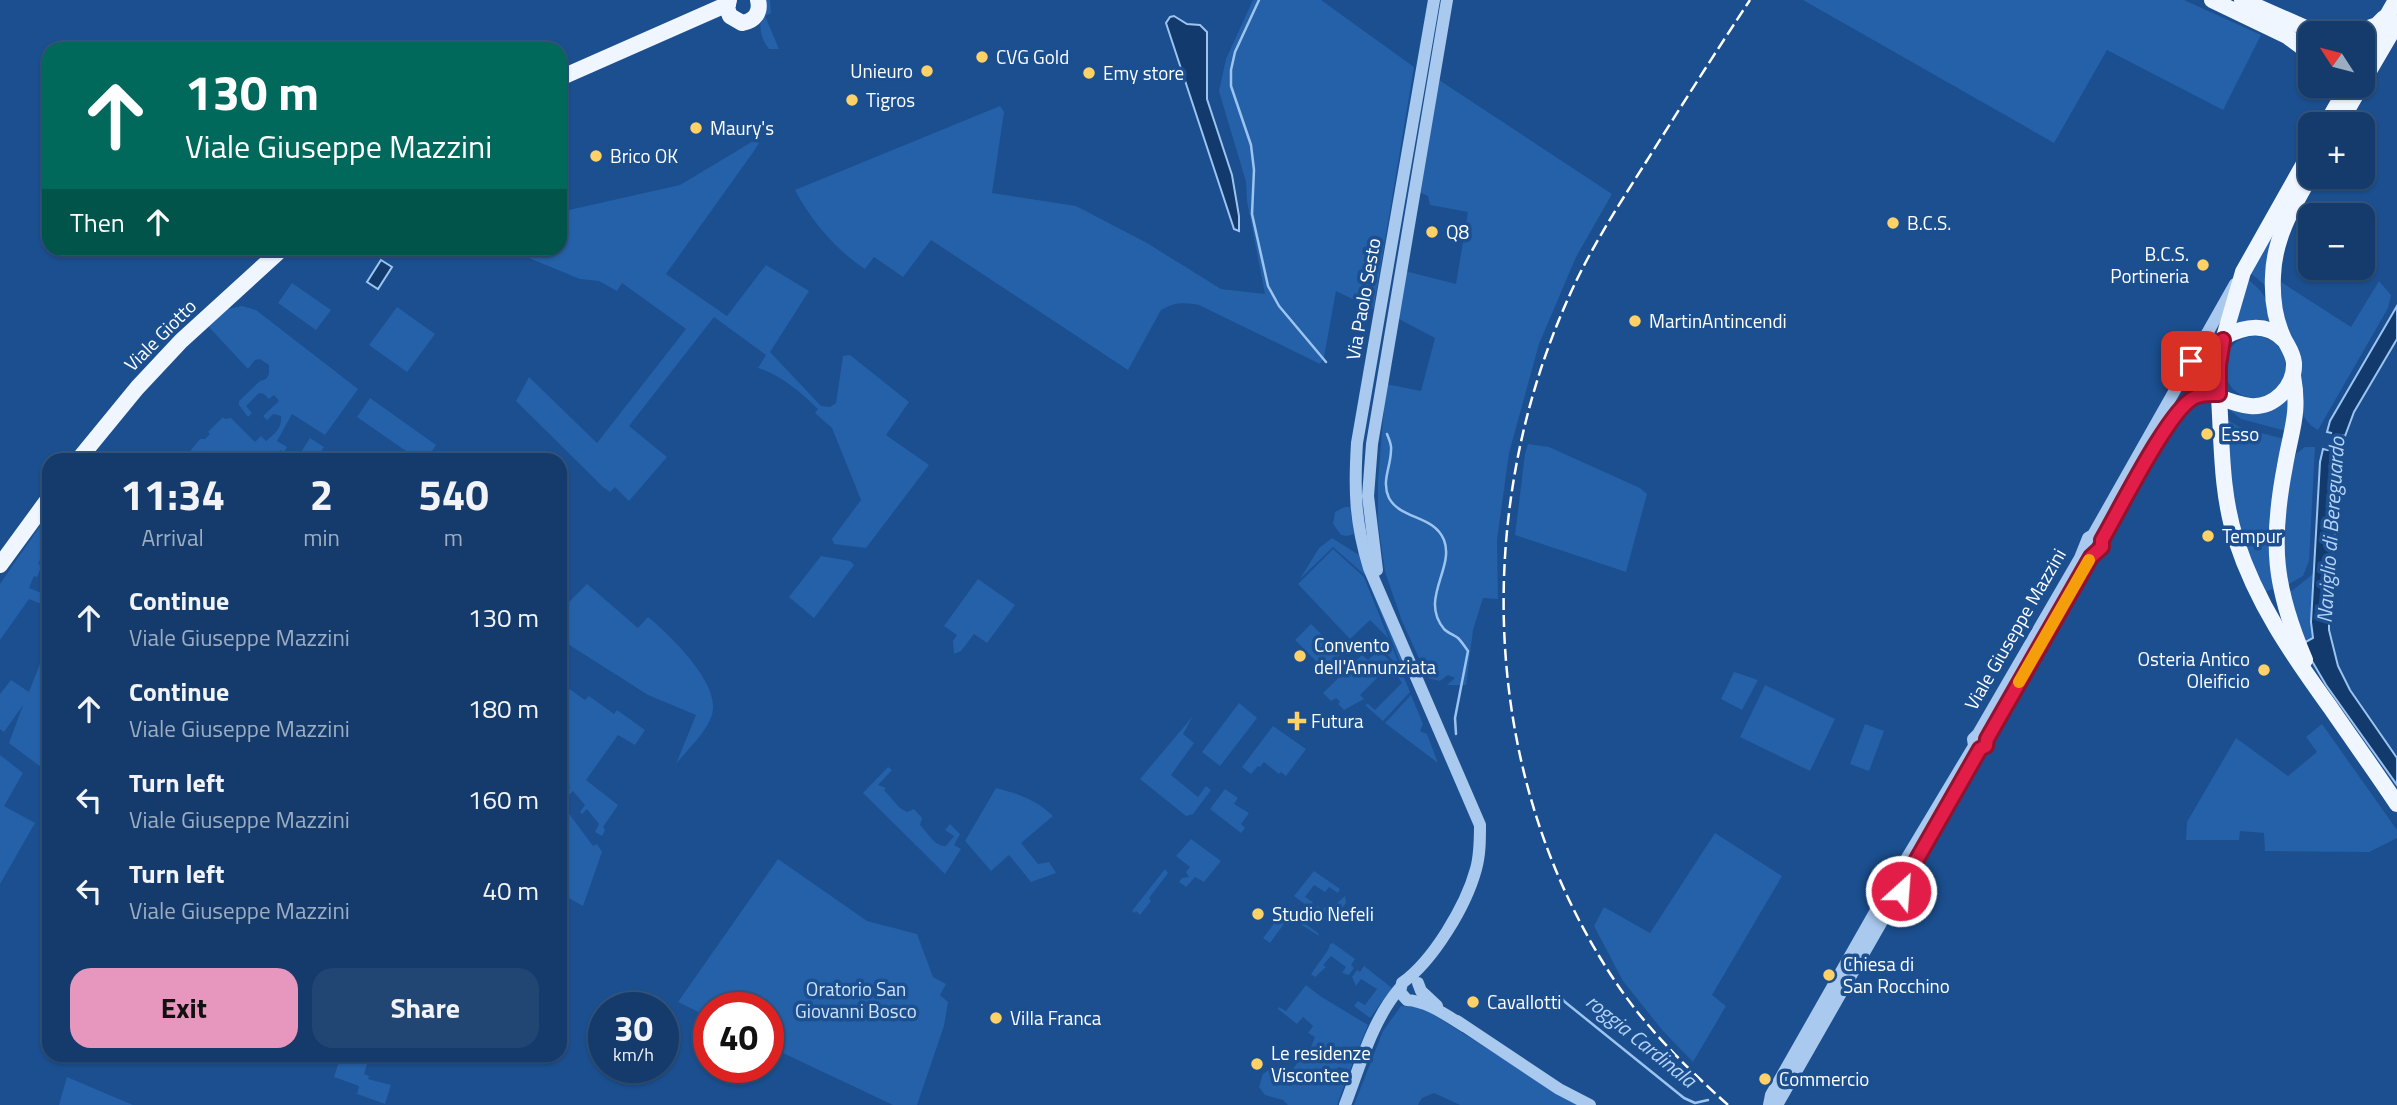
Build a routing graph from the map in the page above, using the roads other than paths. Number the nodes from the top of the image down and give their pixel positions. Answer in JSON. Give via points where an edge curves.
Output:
{"nodes":[{"id":1,"x":1434,"y":0,"type":"edge"},
{"id":2,"x":1447,"y":0,"type":"edge"},
{"id":3,"x":2212,"y":0,"type":"edge"},
{"id":4,"x":2242,"y":0,"type":"edge"},
{"id":5,"x":760,"y":3,"type":"edge"},
{"id":6,"x":730,"y":8,"type":"edge"},
{"id":7,"x":2394,"y":12,"type":"edge"},
{"id":8,"x":2298,"y":25,"type":"edge"},
{"id":9,"x":2375,"y":26,"type":"edge"},
{"id":10,"x":2375,"y":40,"type":"edge"},
{"id":11,"x":2298,"y":45,"type":"edge"},
{"id":12,"x":2375,"y":52,"type":"edge"},
{"id":13,"x":567,"y":75,"type":"edge"},
{"id":14,"x":2298,"y":174,"type":"edge"},
{"id":15,"x":2304,"y":189,"type":"edge"},
{"id":16,"x":274,"y":256,"type":"edge"},
{"id":17,"x":2243,"y":272,"type":"junction"},
{"id":18,"x":2224,"y":339,"type":"junction"},
{"id":19,"x":2284,"y":340,"type":"junction"},
{"id":20,"x":2191,"y":361,"type":"junction"},
{"id":21,"x":2293,"y":376,"type":"junction"},
{"id":22,"x":2219,"y":395,"type":"junction"},
{"id":23,"x":84,"y":453,"type":"edge"},
{"id":24,"x":42,"y":508,"type":"edge"},
{"id":25,"x":2094,"y":542,"type":"junction"},
{"id":26,"x":0,"y":565,"type":"edge"},
{"id":27,"x":1385,"y":601,"type":"junction"},
{"id":28,"x":2329,"y":706,"type":"junction"},
{"id":29,"x":2397,"y":804,"type":"edge"},
{"id":30,"x":1893,"y":893,"type":"junction"},
{"id":31,"x":1411,"y":990,"type":"junction"},
{"id":32,"x":1345,"y":1105,"type":"edge"},
{"id":33,"x":1590,"y":1105,"type":"edge"},
{"id":34,"x":1769,"y":1105,"type":"edge"},
{"id":35,"x":1777,"y":1105,"type":"edge"}],
"edges":[{"from":1,"to":27,"type":"street","name":"Via Paolo Sesto","via":[[1357,443],[1357,523],[1369,568]]},
{"from":2,"to":27,"type":"street","name":"Via Paolo Sesto","via":[[1372,444],[1368,496]]},
{"from":3,"to":11,"type":"main road"},
{"from":4,"to":8,"type":"main road"},
{"from":5,"to":6,"type":"main road","via":[[757,15],[742,23]]},
{"from":6,"to":13,"type":"main road","via":[[705,14]]},
{"from":7,"to":9,"type":"main road"},
{"from":7,"to":10,"type":"main road"},
{"from":7,"to":12,"type":"main road"},
{"from":14,"to":17,"type":"main road","name":"Viale Giuseppe Mazzini"},
{"from":15,"to":19,"type":"main road","via":[[2283,229],[2274,264],[2274,305]]},
{"from":16,"to":23,"type":"main road","name":"Viale Giotto","via":[[181,341]]},
{"from":17,"to":18,"type":"main road","name":"Viale Giuseppe Mazzini"},
{"from":17,"to":20,"type":"street","name":"Viale Giuseppe Mazzini"},
{"from":18,"to":19,"type":"main road","name":"Viale Giuseppe Mazzini","via":[[2240,329],[2261,327]]},
{"from":18,"to":20,"type":"street","name":"Viale Giuseppe Mazzini"},
{"from":18,"to":22,"type":"main road","name":"Viale Giuseppe Mazzini"},
{"from":19,"to":21,"type":"main road","via":[[2292,353]]},
{"from":20,"to":25,"type":"street","name":"Viale Giuseppe Mazzini"},
{"from":21,"to":22,"type":"main road","via":[[2282,394],[2262,405],[2245,406]]},
{"from":21,"to":28,"type":"main road","via":[[2297,415],[2279,504],[2276,561],[2288,619]]},
{"from":22,"to":25,"type":"street","name":"Viale Giuseppe Mazzini","via":[[2198,396],[2178,411]]},
{"from":22,"to":28,"type":"main road","via":[[2223,469],[2235,538],[2276,629]]},
{"from":24,"to":26,"type":"main road"},
{"from":25,"to":30,"type":"street","name":"Viale Giuseppe Mazzini","via":[[1904,882]]},
{"from":27,"to":31,"type":"street","name":"Via Paolo Sesto","via":[[1480,825],[1471,883]]},
{"from":28,"to":29,"type":"main road"},
{"from":30,"to":34,"type":"street","name":"Viale Giuseppe Mazzini"},
{"from":30,"to":35,"type":"street","name":"Viale Giuseppe Mazzini"},
{"from":31,"to":32,"type":"street","name":"Via Paolo Sesto","via":[[1387,1007]]},
{"from":31,"to":33,"type":"street"}]}
